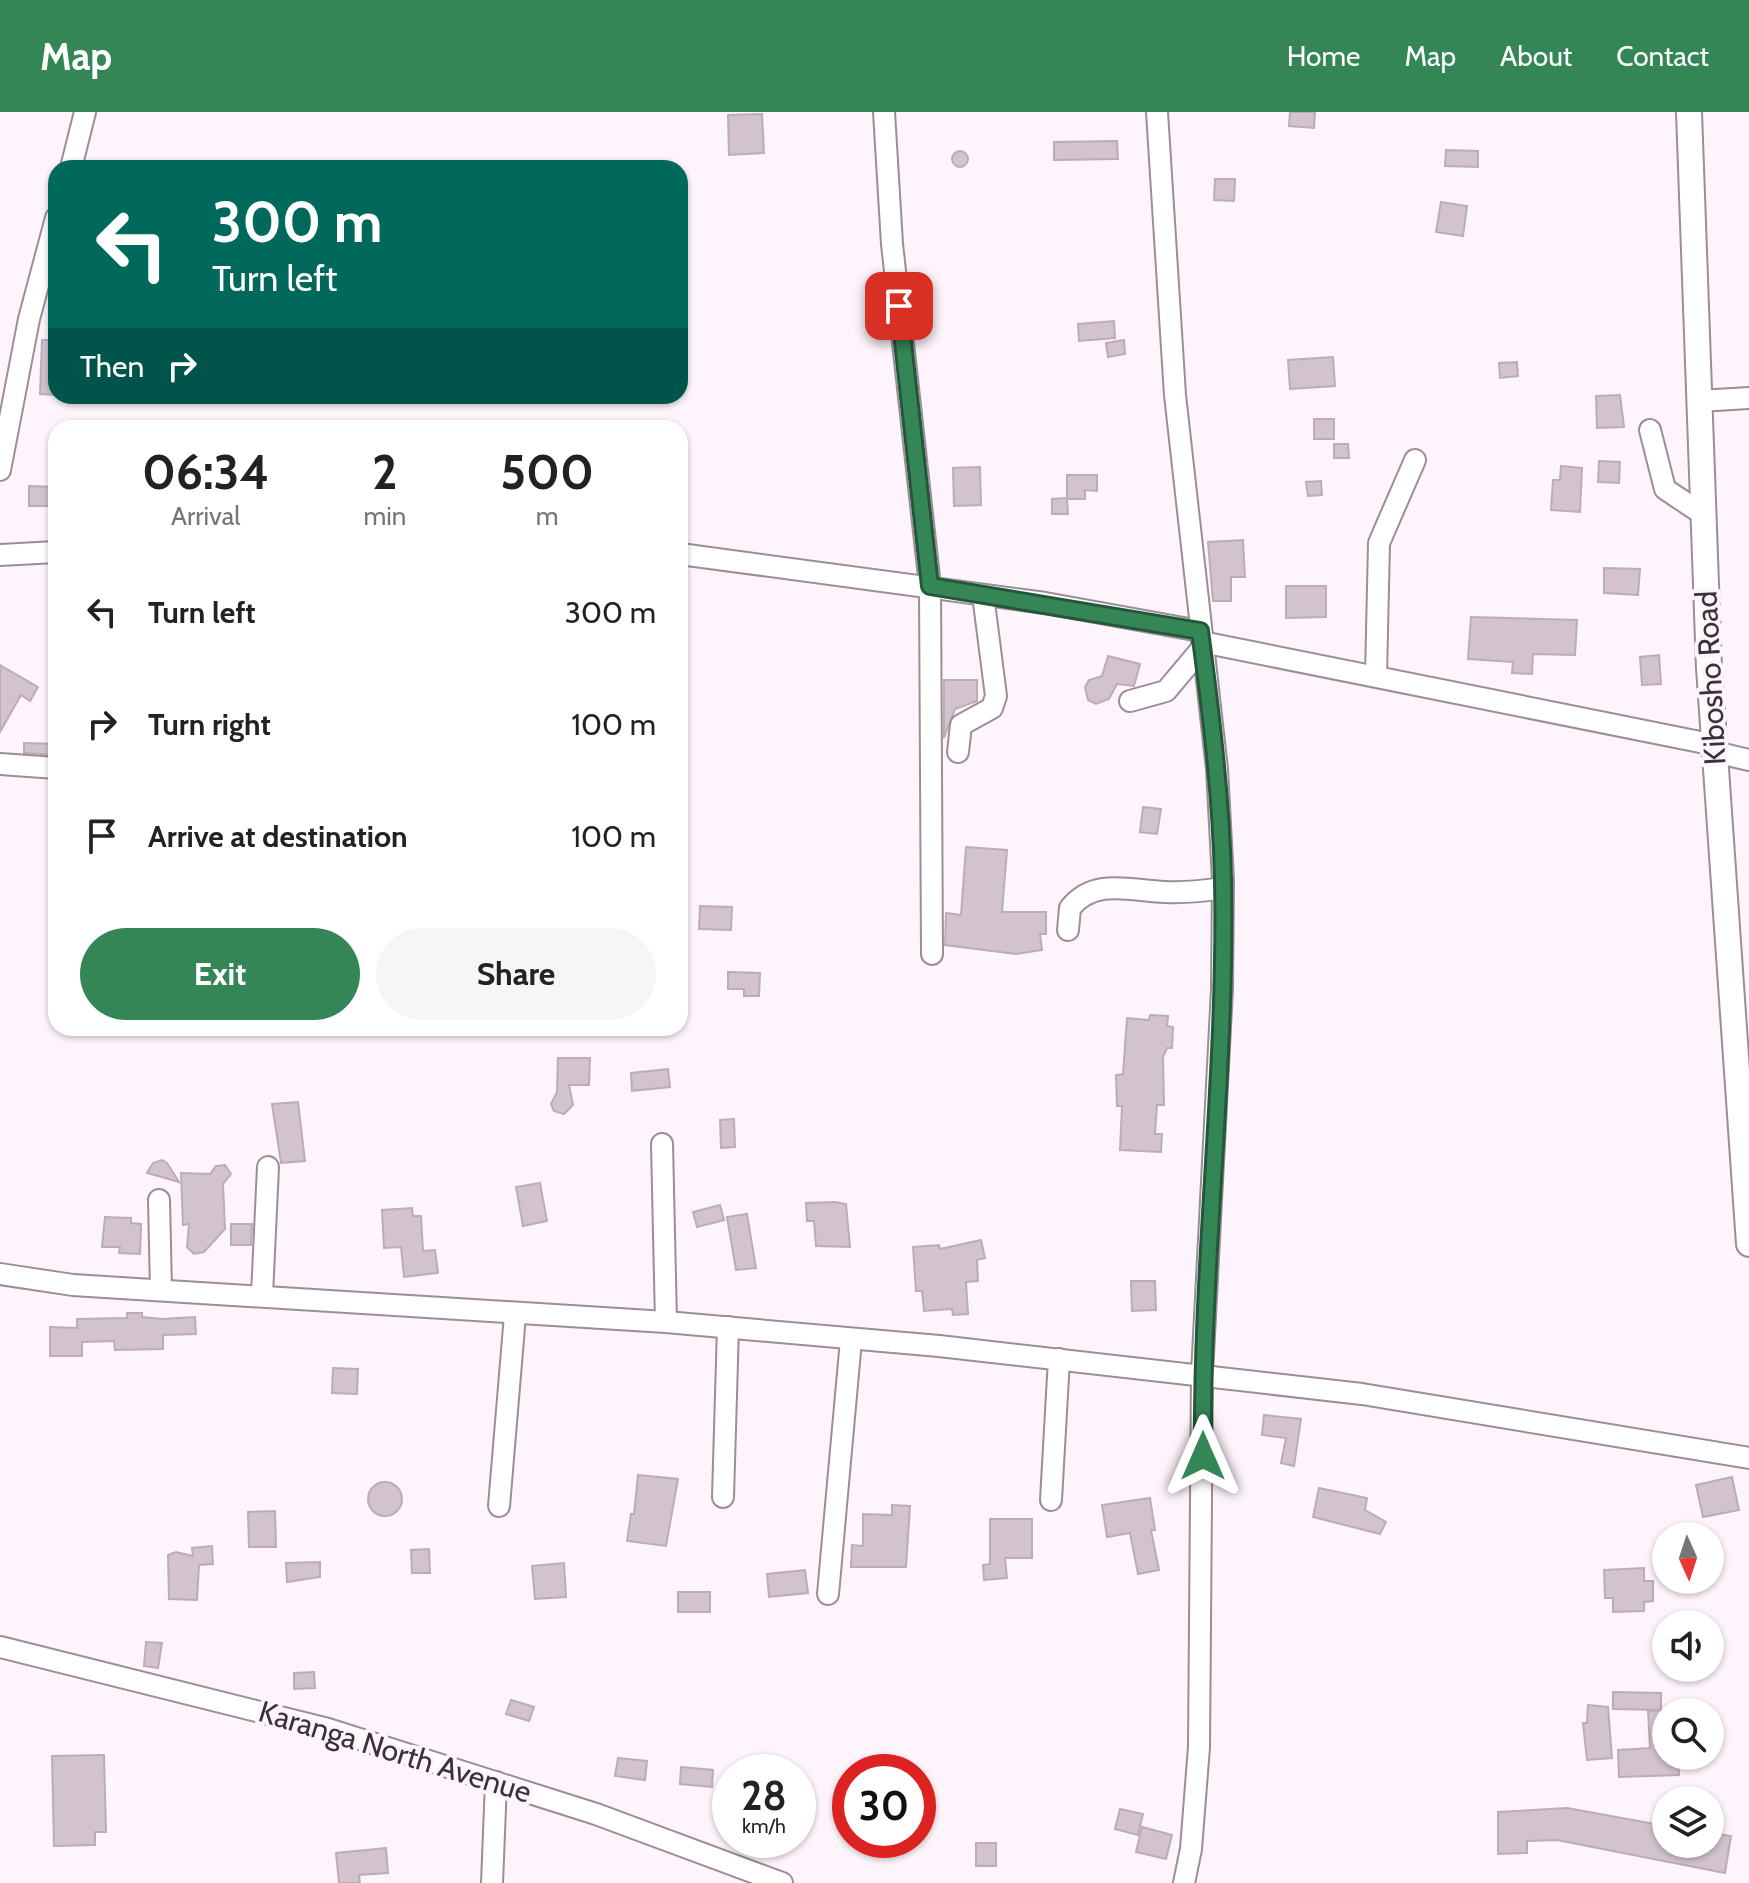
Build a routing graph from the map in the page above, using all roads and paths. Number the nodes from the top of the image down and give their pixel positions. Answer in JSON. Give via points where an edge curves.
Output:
{"nodes":[{"id":1,"x":85,"y":112,"type":"edge"},
{"id":2,"x":884,"y":112,"type":"edge"},
{"id":3,"x":1157,"y":112,"type":"edge"},
{"id":4,"x":1689,"y":112,"type":"edge"},
{"id":5,"x":73,"y":160,"type":"edge"},
{"id":6,"x":48,"y":248,"type":"edge"},
{"id":7,"x":1749,"y":398,"type":"edge"},
{"id":8,"x":1699,"y":401,"type":"junction"},
{"id":9,"x":1650,"y":430,"type":"dead end"},
{"id":10,"x":1415,"y":460,"type":"dead end"},
{"id":11,"x":0,"y":470,"type":"edge"},
{"id":12,"x":1704,"y":515,"type":"junction"},
{"id":13,"x":48,"y":552,"type":"edge"},
{"id":14,"x":0,"y":555,"type":"edge"},
{"id":15,"x":688,"y":555,"type":"edge"},
{"id":16,"x":930,"y":586,"type":"junction"},
{"id":17,"x":983,"y":595,"type":"junction"},
{"id":18,"x":1202,"y":640,"type":"junction"},
{"id":19,"x":1376,"y":676,"type":"junction"},
{"id":20,"x":1130,"y":701,"type":"dead end"},
{"id":21,"x":1715,"y":749,"type":"junction"},
{"id":22,"x":958,"y":752,"type":"dead end"},
{"id":23,"x":1749,"y":760,"type":"edge"},
{"id":24,"x":0,"y":764,"type":"edge"},
{"id":25,"x":48,"y":767,"type":"edge"},
{"id":26,"x":1223,"y":888,"type":"junction"},
{"id":27,"x":1068,"y":930,"type":"dead end"},
{"id":28,"x":932,"y":954,"type":"dead end"},
{"id":29,"x":662,"y":1144,"type":"dead end"},
{"id":30,"x":268,"y":1167,"type":"dead end"},
{"id":31,"x":159,"y":1200,"type":"dead end"},
{"id":32,"x":1749,"y":1244,"type":"edge"},
{"id":33,"x":0,"y":1274,"type":"edge"},
{"id":34,"x":161,"y":1290,"type":"junction"},
{"id":35,"x":262,"y":1295,"type":"junction"},
{"id":36,"x":515,"y":1315,"type":"junction"},
{"id":37,"x":666,"y":1322,"type":"junction"},
{"id":38,"x":728,"y":1327,"type":"junction"},
{"id":39,"x":851,"y":1340,"type":"junction"},
{"id":40,"x":1059,"y":1359,"type":"junction"},
{"id":41,"x":1202,"y":1374,"type":"junction"},
{"id":42,"x":1749,"y":1458,"type":"edge"},
{"id":43,"x":723,"y":1497,"type":"dead end"},
{"id":44,"x":1051,"y":1500,"type":"dead end"},
{"id":45,"x":499,"y":1506,"type":"dead end"},
{"id":46,"x":828,"y":1594,"type":"dead end"},
{"id":47,"x":0,"y":1647,"type":"edge"},
{"id":48,"x":496,"y":1782,"type":"junction"},
{"id":49,"x":492,"y":1883,"type":"edge"},
{"id":50,"x":782,"y":1883,"type":"edge"},
{"id":51,"x":1184,"y":1883,"type":"edge"}],
"edges":[{"from":1,"to":5,"type":"street"},
{"from":2,"to":16,"type":"street","via":[[892,244]]},
{"from":3,"to":18,"type":"street","via":[[1175,395]]},
{"from":4,"to":8,"type":"street","name":"Kibosho Road"},
{"from":6,"to":11,"type":"street"},
{"from":7,"to":8,"type":"street"},
{"from":8,"to":12,"type":"street","name":"Kibosho Road"},
{"from":9,"to":12,"type":"street","via":[[1665,489]]},
{"from":10,"to":19,"type":"street","via":[[1379,543]]},
{"from":12,"to":21,"type":"street","name":"Kibosho Road"},
{"from":13,"to":14,"type":"street"},
{"from":15,"to":16,"type":"street"},
{"from":16,"to":17,"type":"street"},
{"from":16,"to":28,"type":"street"},
{"from":17,"to":18,"type":"street"},
{"from":17,"to":22,"type":"street","via":[[996,696],[992,708],[961,725]]},
{"from":18,"to":19,"type":"street"},
{"from":18,"to":20,"type":"street","via":[[1166,691]]},
{"from":18,"to":26,"type":"street","via":[[1217,769]]},
{"from":19,"to":21,"type":"street"},
{"from":21,"to":23,"type":"street"},
{"from":21,"to":32,"type":"street","name":"Kibosho Road"},
{"from":24,"to":25,"type":"street"},
{"from":26,"to":27,"type":"street","via":[[1088,891],[1070,908]]},
{"from":26,"to":41,"type":"street"},
{"from":29,"to":37,"type":"street"},
{"from":30,"to":35,"type":"street"},
{"from":31,"to":34,"type":"street"},
{"from":33,"to":34,"type":"street"},
{"from":34,"to":35,"type":"street"},
{"from":35,"to":36,"type":"street"},
{"from":36,"to":37,"type":"street"},
{"from":36,"to":45,"type":"street"},
{"from":37,"to":38,"type":"street"},
{"from":38,"to":39,"type":"street"},
{"from":38,"to":43,"type":"street"},
{"from":39,"to":40,"type":"street"},
{"from":39,"to":46,"type":"street"},
{"from":40,"to":41,"type":"street"},
{"from":40,"to":44,"type":"street"},
{"from":41,"to":42,"type":"street","via":[[1362,1394]]},
{"from":41,"to":51,"type":"street","via":[[1199,1747]]},
{"from":47,"to":48,"type":"street","name":"Karanga North Avenue","via":[[213,1698]]},
{"from":48,"to":49,"type":"street"},
{"from":48,"to":50,"type":"street","name":"Karanga North Avenue"}]}
